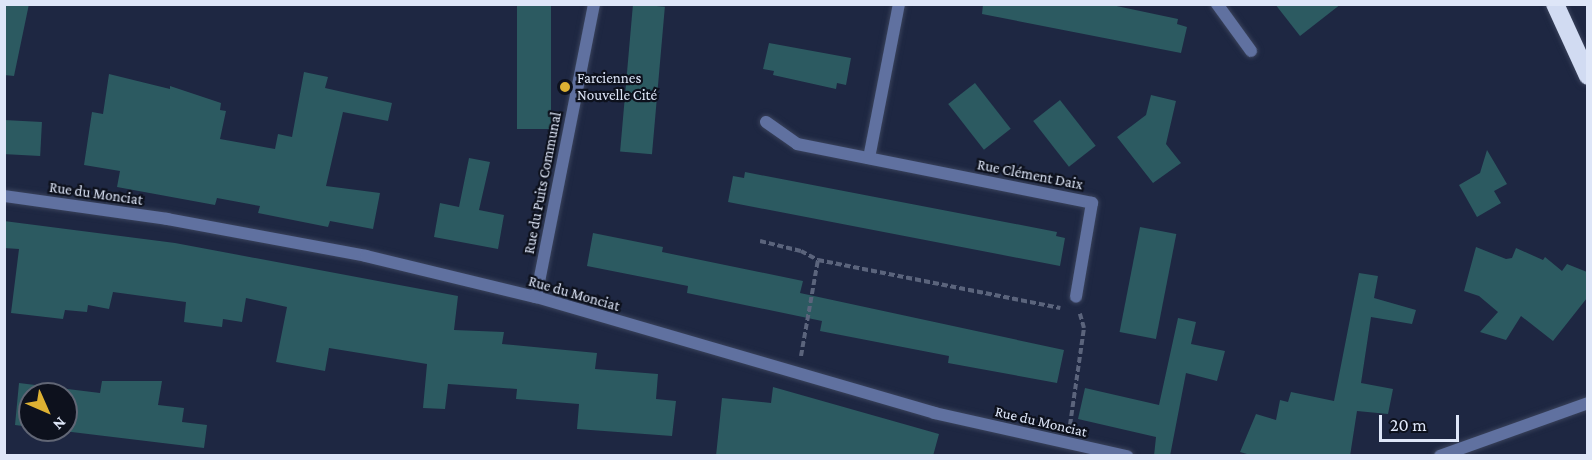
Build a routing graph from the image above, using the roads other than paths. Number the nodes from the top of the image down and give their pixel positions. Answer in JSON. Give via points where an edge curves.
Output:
{"nodes":[{"id":1,"x":594,"y":4,"type":"edge"},
{"id":2,"x":898,"y":4,"type":"edge"},
{"id":3,"x":1217,"y":4,"type":"edge"},
{"id":4,"x":1555,"y":4,"type":"edge"},
{"id":5,"x":1251,"y":51,"type":"dead end"},
{"id":6,"x":1587,"y":76,"type":"edge"},
{"id":7,"x":766,"y":122,"type":"dead end"},
{"id":8,"x":869,"y":159,"type":"junction"},
{"id":9,"x":4,"y":196,"type":"edge"},
{"id":10,"x":536,"y":297,"type":"junction"},
{"id":11,"x":1076,"y":297,"type":"road end"},
{"id":12,"x":1587,"y":403,"type":"edge"},
{"id":13,"x":1068,"y":449,"type":"edge"},
{"id":14,"x":1127,"y":456,"type":"edge"},
{"id":15,"x":1440,"y":456,"type":"edge"}],
"edges":[{"from":1,"to":10,"type":"street","name":"Rue du Puits Communal"},
{"from":2,"to":8,"type":"street"},
{"from":3,"to":5,"type":"street"},
{"from":4,"to":6,"type":"highway"},
{"from":7,"to":8,"type":"street","name":"Rue Clément Daix","via":[[797,144]]},
{"from":8,"to":11,"type":"street","name":"Rue Clément Daix","via":[[1092,203]]},
{"from":9,"to":10,"type":"street","name":"Rue du Monciat","via":[[167,219],[366,256]]},
{"from":10,"to":13,"type":"street","name":"Rue du Monciat"},
{"from":12,"to":15,"type":"street"},
{"from":13,"to":14,"type":"street","name":"Rue du Monciat"}]}
